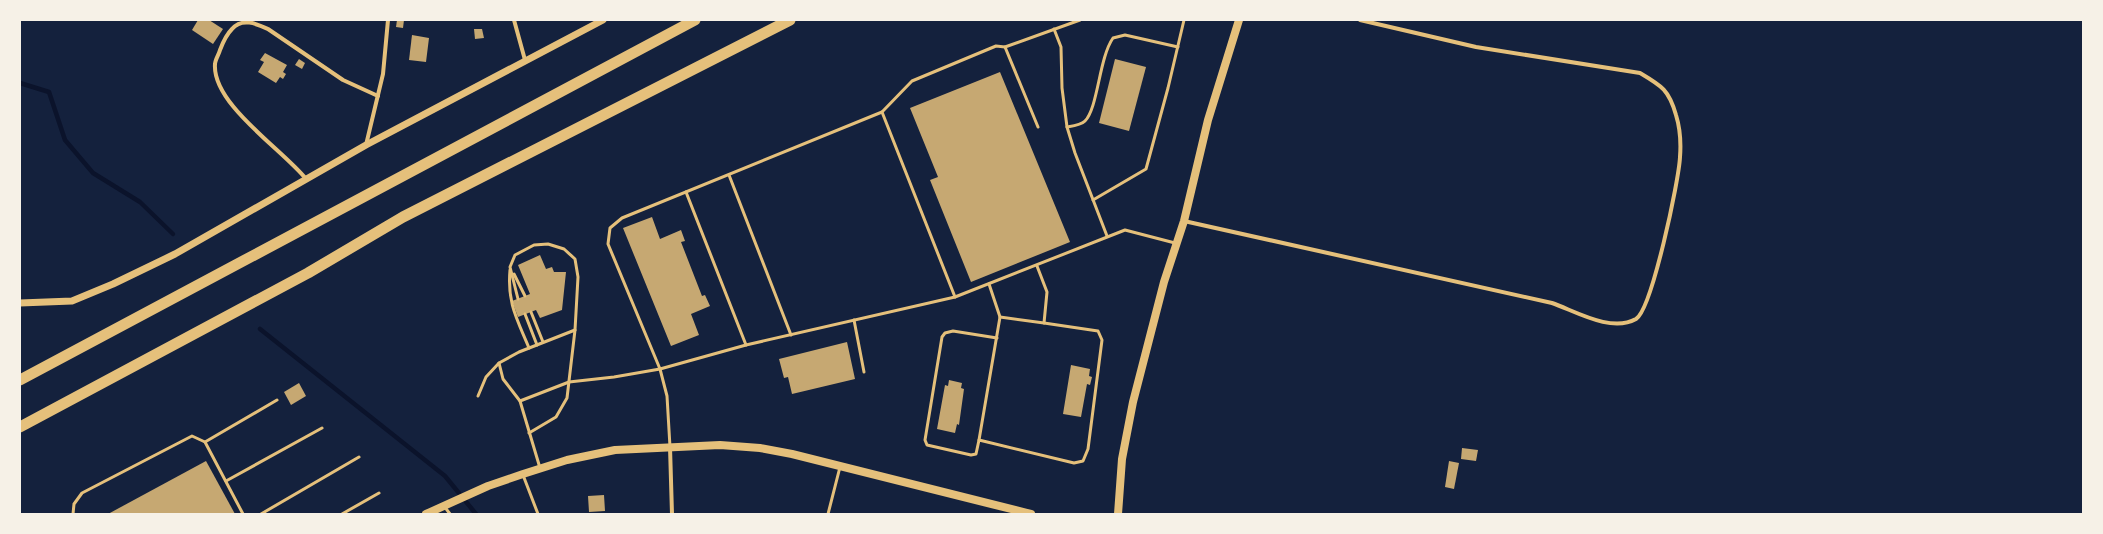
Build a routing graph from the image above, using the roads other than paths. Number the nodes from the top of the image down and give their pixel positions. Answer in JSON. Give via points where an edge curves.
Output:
{"nodes":[{"id":1,"x":388,"y":20,"type":"edge"},
{"id":2,"x":514,"y":20,"type":"edge"},
{"id":3,"x":603,"y":20,"type":"edge"},
{"id":4,"x":695,"y":20,"type":"edge"},
{"id":5,"x":790,"y":20,"type":"edge"},
{"id":6,"x":1080,"y":20,"type":"edge"},
{"id":7,"x":1184,"y":20,"type":"edge"},
{"id":8,"x":1239,"y":20,"type":"edge"},
{"id":9,"x":1360,"y":20,"type":"edge"},
{"id":10,"x":246,"y":21,"type":"edge"},
{"id":11,"x":1054,"y":29,"type":"junction"},
{"id":12,"x":1005,"y":47,"type":"junction"},
{"id":13,"x":1178,"y":47,"type":"junction"},
{"id":14,"x":525,"y":60,"type":"junction"},
{"id":15,"x":378,"y":96,"type":"junction"},
{"id":16,"x":882,"y":112,"type":"junction"},
{"id":17,"x":1038,"y":127,"type":"dead end"},
{"id":18,"x":1067,"y":127,"type":"junction"},
{"id":19,"x":366,"y":145,"type":"junction"},
{"id":20,"x":729,"y":175,"type":"junction"},
{"id":21,"x":306,"y":179,"type":"junction"},
{"id":22,"x":686,"y":192,"type":"junction"},
{"id":23,"x":1093,"y":200,"type":"junction"},
{"id":24,"x":1184,"y":221,"type":"junction"},
{"id":25,"x":1107,"y":236,"type":"junction"},
{"id":26,"x":1177,"y":243,"type":"junction"},
{"id":27,"x":1037,"y":266,"type":"junction"},
{"id":28,"x":510,"y":267,"type":"junction"},
{"id":29,"x":989,"y":284,"type":"junction"},
{"id":30,"x":525,"y":296,"type":"dead end"},
{"id":31,"x":955,"y":297,"type":"junction"},
{"id":32,"x":518,"y":299,"type":"dead end"},
{"id":33,"x":20,"y":303,"type":"edge"},
{"id":34,"x":531,"y":312,"type":"dead end"},
{"id":35,"x":525,"y":314,"type":"dead end"},
{"id":36,"x":1000,"y":317,"type":"junction"},
{"id":37,"x":854,"y":320,"type":"junction"},
{"id":38,"x":1044,"y":324,"type":"junction"},
{"id":39,"x":575,"y":330,"type":"junction"},
{"id":40,"x":791,"y":335,"type":"junction"},
{"id":41,"x":997,"y":338,"type":"junction"},
{"id":42,"x":543,"y":342,"type":"junction"},
{"id":43,"x":537,"y":345,"type":"junction"},
{"id":44,"x":746,"y":345,"type":"junction"},
{"id":45,"x":529,"y":348,"type":"junction"},
{"id":46,"x":499,"y":363,"type":"junction"},
{"id":47,"x":660,"y":370,"type":"junction"},
{"id":48,"x":864,"y":372,"type":"dead end"},
{"id":49,"x":20,"y":380,"type":"edge"},
{"id":50,"x":569,"y":382,"type":"junction"},
{"id":51,"x":478,"y":396,"type":"dead end"},
{"id":52,"x":277,"y":400,"type":"dead end"},
{"id":53,"x":520,"y":401,"type":"junction"},
{"id":54,"x":20,"y":427,"type":"edge"},
{"id":55,"x":322,"y":428,"type":"dead end"},
{"id":56,"x":529,"y":433,"type":"junction"},
{"id":57,"x":979,"y":440,"type":"junction"},
{"id":58,"x":205,"y":442,"type":"junction"},
{"id":59,"x":670,"y":447,"type":"junction"},
{"id":60,"x":359,"y":457,"type":"dead end"},
{"id":61,"x":840,"y":465,"type":"junction"},
{"id":62,"x":540,"y":468,"type":"junction"},
{"id":63,"x":523,"y":474,"type":"junction"},
{"id":64,"x":226,"y":481,"type":"junction"},
{"id":65,"x":378,"y":493,"type":"dead end"},
{"id":66,"x":445,"y":504,"type":"junction"},
{"id":67,"x":73,"y":514,"type":"edge"},
{"id":68,"x":243,"y":514,"type":"edge"},
{"id":69,"x":261,"y":514,"type":"edge"},
{"id":70,"x":342,"y":514,"type":"edge"},
{"id":71,"x":426,"y":514,"type":"edge"},
{"id":72,"x":450,"y":514,"type":"edge"},
{"id":73,"x":538,"y":514,"type":"edge"},
{"id":74,"x":672,"y":514,"type":"edge"},
{"id":75,"x":828,"y":514,"type":"edge"},
{"id":76,"x":1031,"y":514,"type":"edge"},
{"id":77,"x":1118,"y":514,"type":"edge"}],
"edges":[{"from":1,"to":15,"type":"street","via":[[383,74]]},
{"from":2,"to":14,"type":"street"},
{"from":3,"to":14,"type":"street"},
{"from":4,"to":49,"type":"highway"},
{"from":5,"to":54,"type":"highway","via":[[403,217],[308,273]]},
{"from":6,"to":11,"type":"lane"},
{"from":7,"to":13,"type":"lane"},
{"from":8,"to":24,"type":"main road","via":[[1208,120]]},
{"from":9,"to":24,"type":"street","via":[[1476,47],[1640,73],[1663,86],[1676,116],[1680,158],[1670,211],[1645,308],[1636,318],[1621,323],[1609,323],[1552,303]]},
{"from":10,"to":15,"type":"street","via":[[268,29],[343,80]]},
{"from":10,"to":21,"type":"street","via":[[233,28],[224,40],[215,64],[217,79],[223,93],[241,116]]},
{"from":11,"to":12,"type":"lane"},
{"from":11,"to":18,"type":"lane","via":[[1061,47],[1062,88]]},
{"from":12,"to":16,"type":"lane","via":[[996,46],[912,80]]},
{"from":12,"to":17,"type":"lane"},
{"from":13,"to":18,"type":"lane","via":[[1125,35],[1113,38],[1108,44],[1090,114],[1084,122]]},
{"from":13,"to":23,"type":"lane","via":[[1146,169]]},
{"from":14,"to":19,"type":"street"},
{"from":15,"to":19,"type":"street"},
{"from":16,"to":20,"type":"lane"},
{"from":16,"to":31,"type":"lane"},
{"from":18,"to":23,"type":"lane"},
{"from":19,"to":21,"type":"street"},
{"from":20,"to":22,"type":"lane"},
{"from":20,"to":40,"type":"lane"},
{"from":21,"to":33,"type":"street","via":[[174,254],[113,284],[72,301]]},
{"from":22,"to":44,"type":"lane"},
{"from":22,"to":47,"type":"lane","via":[[622,218],[610,228],[608,244]]},
{"from":23,"to":25,"type":"lane"},
{"from":24,"to":26,"type":"main road"},
{"from":25,"to":26,"type":"lane","via":[[1125,230]]},
{"from":25,"to":27,"type":"lane"},
{"from":26,"to":77,"type":"main road","via":[[1164,282],[1133,402],[1122,459]]},
{"from":27,"to":29,"type":"lane"},
{"from":27,"to":38,"type":"lane","via":[[1047,292]]},
{"from":28,"to":30,"type":"lane"},
{"from":28,"to":32,"type":"lane"},
{"from":28,"to":39,"type":"lane","via":[[515,255],[534,245],[548,244],[564,249],[575,260],[578,277]]},
{"from":28,"to":45,"type":"lane","via":[[508,291]]},
{"from":29,"to":31,"type":"lane"},
{"from":29,"to":36,"type":"lane"},
{"from":31,"to":37,"type":"lane"},
{"from":34,"to":42,"type":"lane"},
{"from":35,"to":43,"type":"lane"},
{"from":36,"to":38,"type":"lane"},
{"from":36,"to":41,"type":"lane"},
{"from":37,"to":40,"type":"lane"},
{"from":37,"to":48,"type":"lane"},
{"from":38,"to":57,"type":"lane","via":[[1098,331],[1102,340],[1088,449],[1083,461],[1074,463]]},
{"from":39,"to":42,"type":"lane"},
{"from":39,"to":50,"type":"lane"},
{"from":40,"to":44,"type":"lane"},
{"from":41,"to":57,"type":"lane"},
{"from":41,"to":57,"type":"lane","via":[[953,331],[945,333],[942,338],[925,440],[927,446],[971,455],[976,454]]},
{"from":42,"to":43,"type":"lane"},
{"from":43,"to":45,"type":"lane"},
{"from":44,"to":47,"type":"lane"},
{"from":45,"to":46,"type":"lane"},
{"from":46,"to":51,"type":"lane","via":[[486,377]]},
{"from":46,"to":53,"type":"lane","via":[[503,379]]},
{"from":47,"to":50,"type":"lane"},
{"from":47,"to":59,"type":"lane","via":[[667,396]]},
{"from":50,"to":53,"type":"lane"},
{"from":50,"to":56,"type":"lane","via":[[567,398],[556,417]]},
{"from":52,"to":58,"type":"lane"},
{"from":53,"to":56,"type":"lane"},
{"from":55,"to":64,"type":"lane"},
{"from":56,"to":62,"type":"lane"},
{"from":58,"to":64,"type":"lane"},
{"from":58,"to":67,"type":"lane","via":[[192,436],[82,493],[74,504]]},
{"from":59,"to":61,"type":"main road","via":[[720,445],[760,448]]},
{"from":59,"to":62,"type":"main road","via":[[615,450]]},
{"from":59,"to":74,"type":"street"},
{"from":60,"to":69,"type":"lane"},
{"from":61,"to":75,"type":"lane"},
{"from":61,"to":76,"type":"main road"},
{"from":62,"to":63,"type":"main road"},
{"from":63,"to":66,"type":"main road"},
{"from":63,"to":73,"type":"lane"},
{"from":64,"to":68,"type":"lane"},
{"from":65,"to":70,"type":"lane"},
{"from":66,"to":71,"type":"main road"},
{"from":66,"to":72,"type":"lane"}]}
